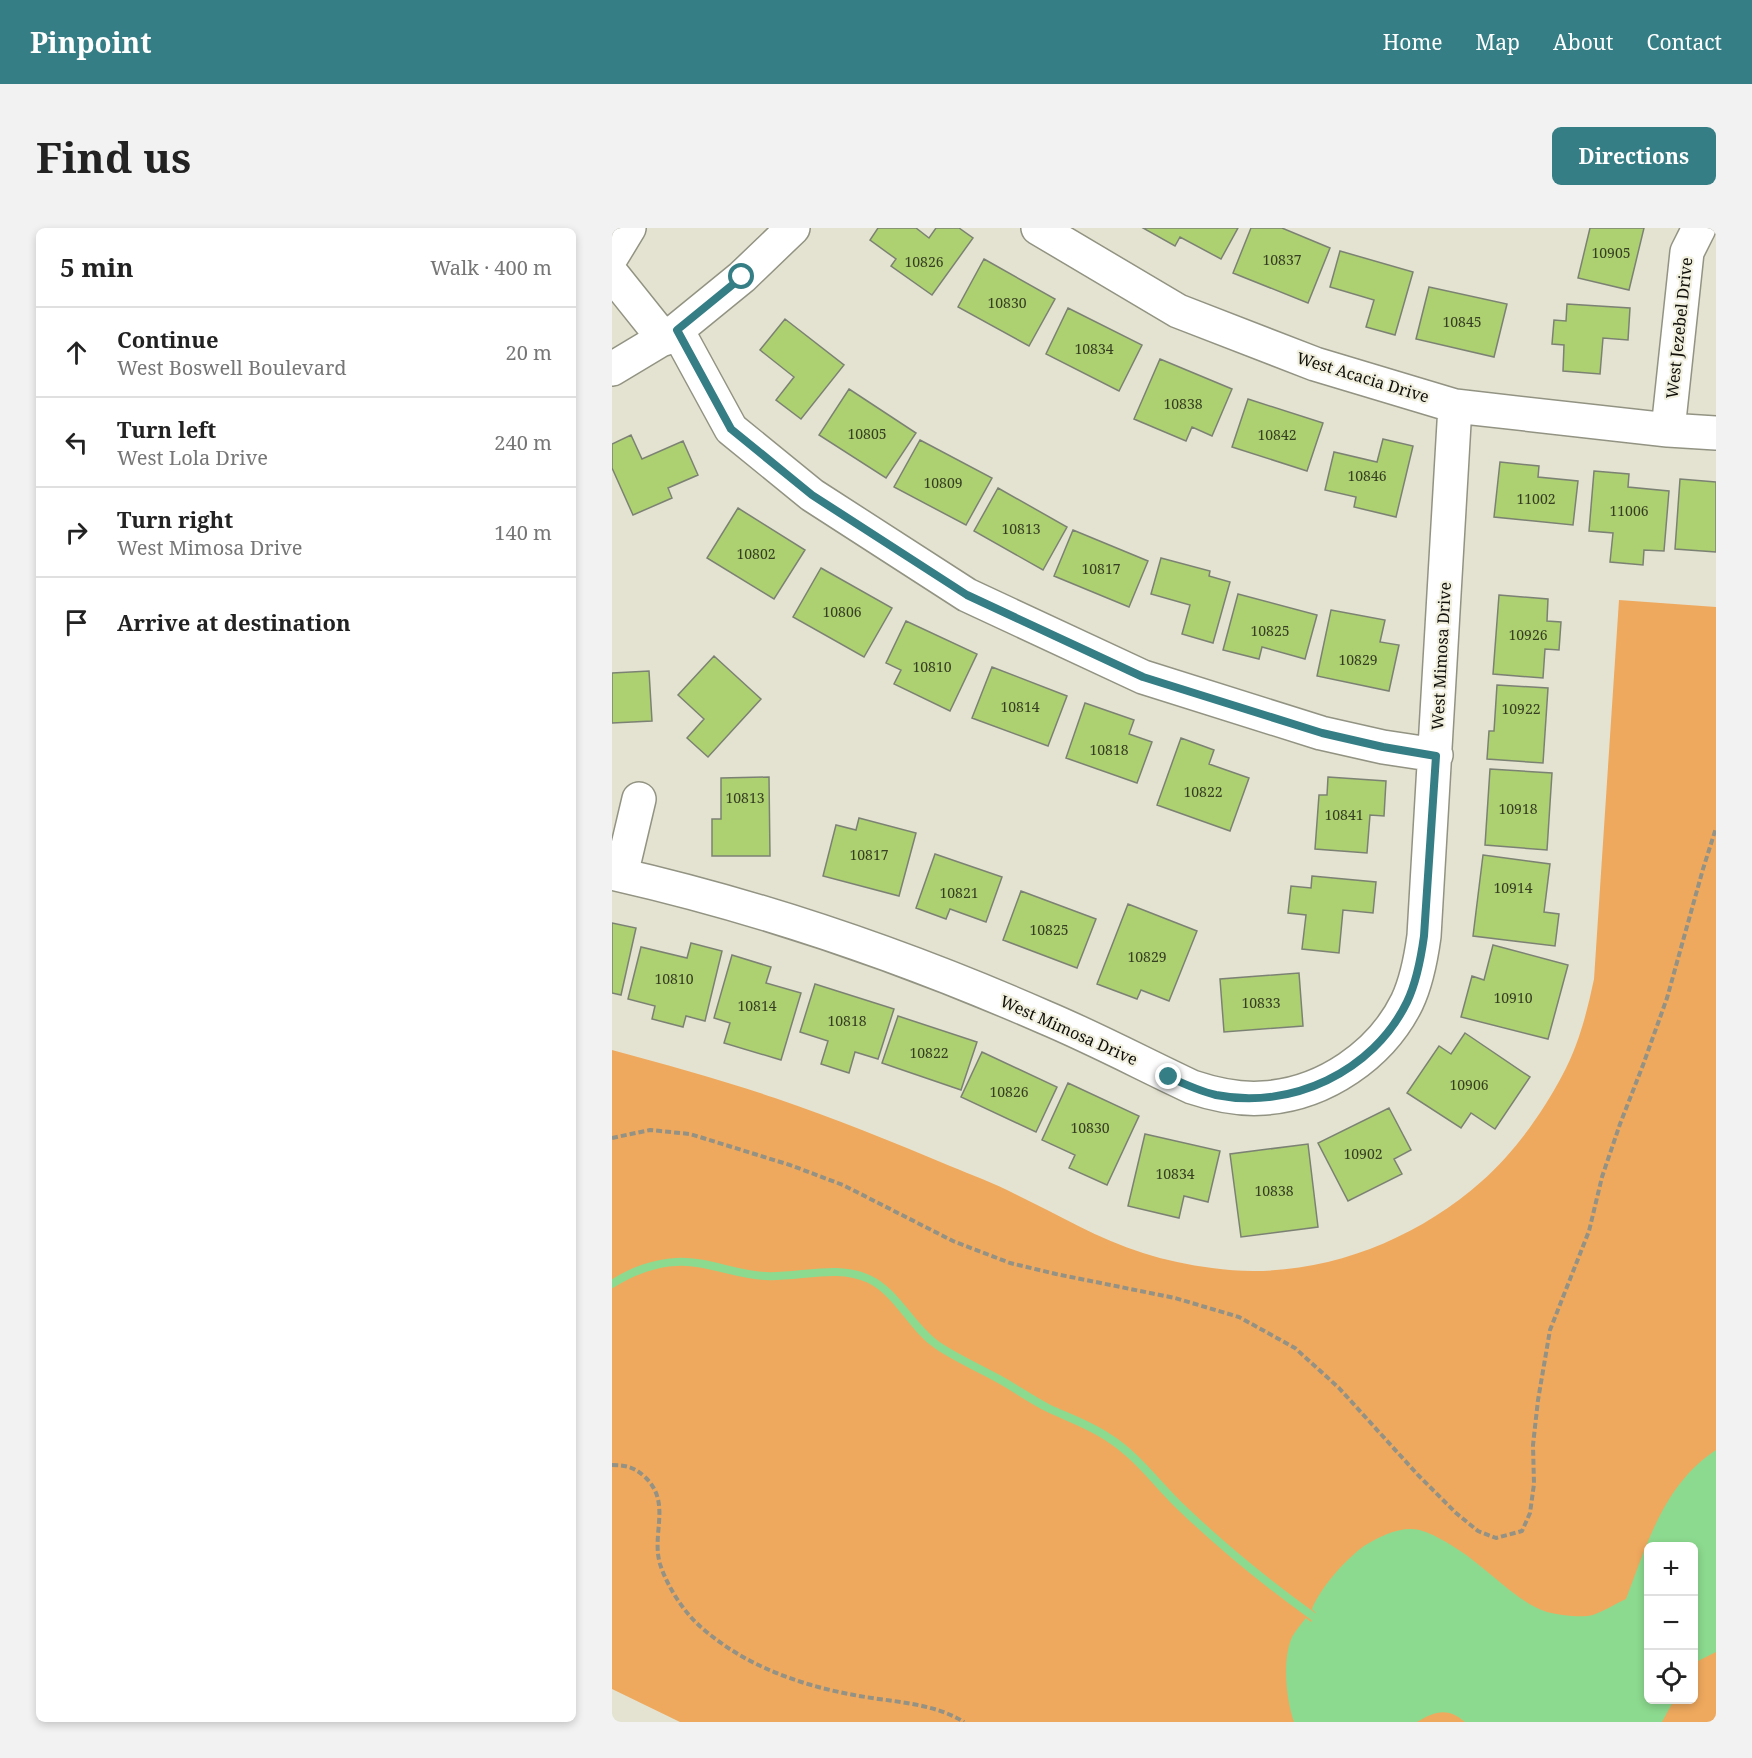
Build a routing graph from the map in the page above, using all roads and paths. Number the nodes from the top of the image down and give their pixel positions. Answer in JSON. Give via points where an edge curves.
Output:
{"nodes":[{"id":1,"x":629,"y":228,"type":"edge"},
{"id":2,"x":794,"y":228,"type":"edge"},
{"id":3,"x":1038,"y":228,"type":"edge"},
{"id":4,"x":1699,"y":228,"type":"edge"},
{"id":5,"x":612,"y":256,"type":"edge"},
{"id":6,"x":612,"y":274,"type":"edge"},
{"id":7,"x":670,"y":334,"type":"junction"},
{"id":8,"x":612,"y":369,"type":"edge"},
{"id":9,"x":1455,"y":406,"type":"junction"},
{"id":10,"x":1668,"y":430,"type":"junction"},
{"id":11,"x":1716,"y":433,"type":"edge"},
{"id":12,"x":1436,"y":756,"type":"junction"},
{"id":13,"x":639,"y":799,"type":"dead end"},
{"id":14,"x":1716,"y":828,"type":"edge"},
{"id":15,"x":616,"y":874,"type":"edge"},
{"id":16,"x":612,"y":1137,"type":"edge"},
{"id":17,"x":612,"y":1465,"type":"edge"},
{"id":18,"x":963,"y":1722,"type":"edge"}],
"edges":[{"from":1,"to":5,"type":"street"},
{"from":2,"to":7,"type":"street","via":[[742,277]]},
{"from":3,"to":9,"type":"street","name":"West Acacia Drive","via":[[1178,311],[1315,364]]},
{"from":4,"to":10,"type":"street","name":"West Jezebel Drive","via":[[1687,252]]},
{"from":6,"to":7,"type":"street"},
{"from":7,"to":8,"type":"street"},
{"from":7,"to":12,"type":"street","via":[[731,429],[812,495],[967,595],[1143,677],[1322,733]]},
{"from":9,"to":10,"type":"street","name":"West Acacia Drive"},
{"from":9,"to":12,"type":"street","name":"West Mimosa Drive"},
{"from":10,"to":11,"type":"street","name":"West Acacia Drive"},
{"from":12,"to":15,"type":"street","name":"West Mimosa Drive","via":[[1424,936],[1415,982],[1406,1003],[1389,1030],[1361,1059],[1316,1086],[1281,1096],[1239,1098],[1192,1088],[1045,1017],[905,962],[794,923]]},
{"from":13,"to":15,"type":"street"},
{"from":14,"to":16,"type":"path","via":[[1667,998],[1612,1145],[1589,1231],[1550,1330],[1533,1445],[1530,1513],[1522,1531],[1496,1538],[1478,1531],[1418,1475],[1340,1388],[1295,1348],[1239,1317],[1175,1298],[1010,1263],[953,1241],[843,1185],[690,1134],[650,1130]]},
{"from":17,"to":18,"type":"path","via":[[626,1465],[652,1484],[659,1499],[660,1562],[673,1593],[700,1627],[738,1656],[797,1681],[934,1709]]}]}
